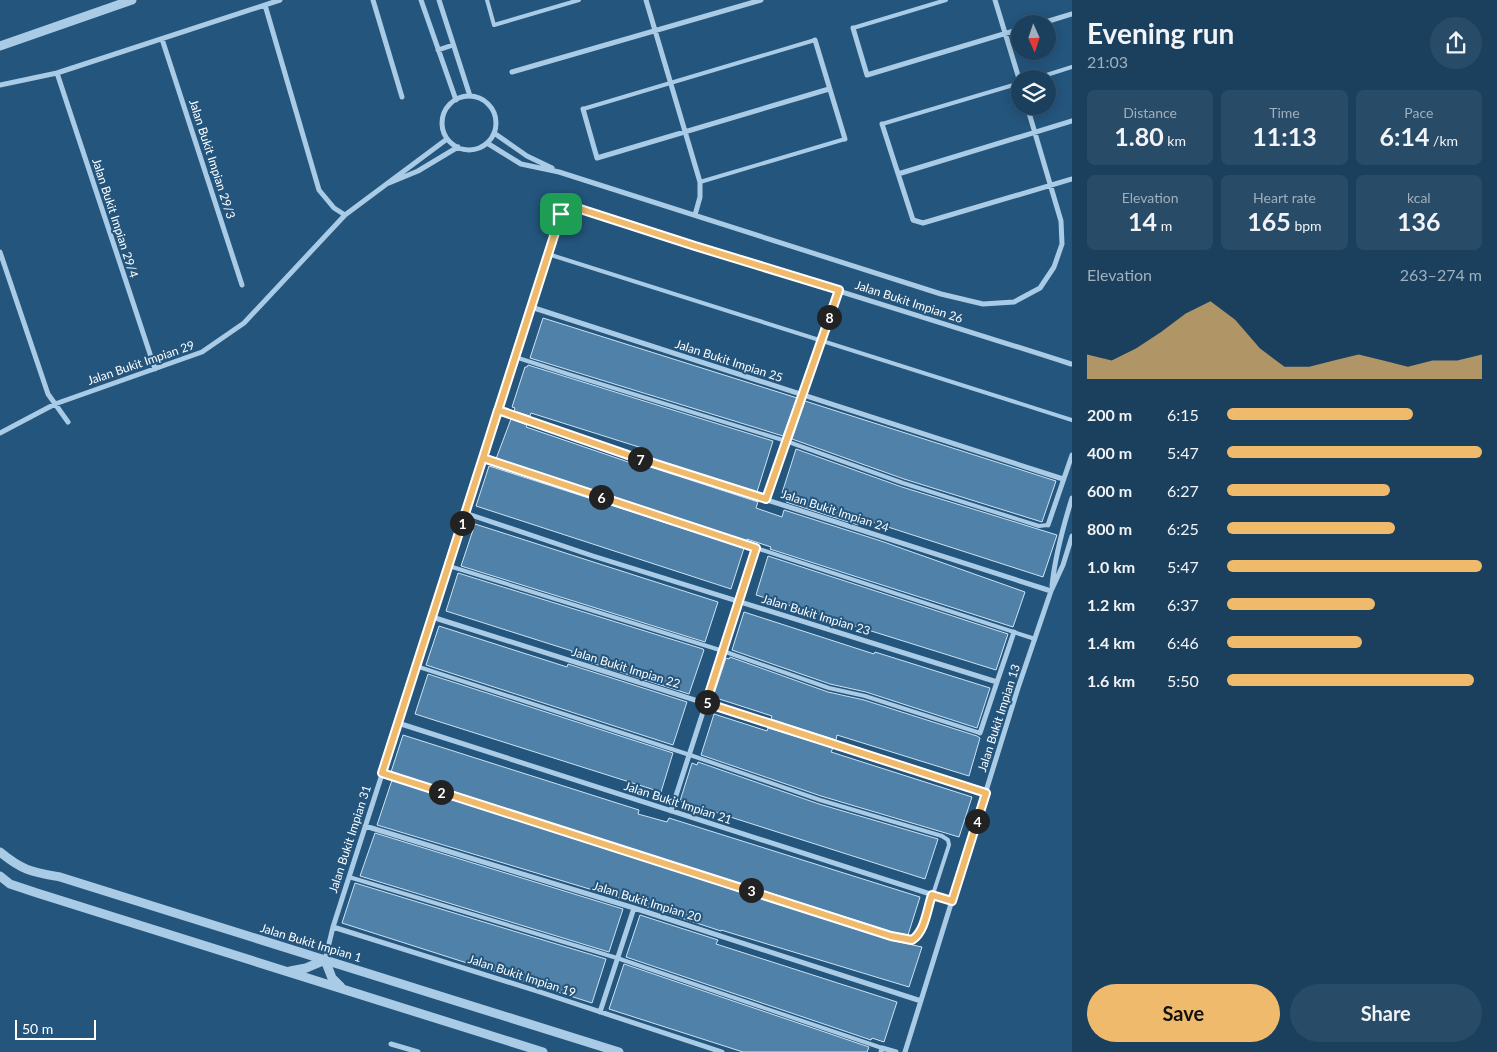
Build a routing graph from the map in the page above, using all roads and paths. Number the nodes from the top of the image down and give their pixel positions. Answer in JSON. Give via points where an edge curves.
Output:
{"nodes":[{"id":1,"x":132,"y":0,"type":"edge"},
{"id":2,"x":280,"y":0,"type":"edge"},
{"id":3,"x":373,"y":0,"type":"edge"},
{"id":4,"x":423,"y":0,"type":"edge"},
{"id":5,"x":439,"y":0,"type":"edge"},
{"id":6,"x":487,"y":0,"type":"edge"},
{"id":7,"x":579,"y":0,"type":"edge"},
{"id":8,"x":646,"y":0,"type":"edge"},
{"id":9,"x":761,"y":0,"type":"edge"},
{"id":10,"x":946,"y":0,"type":"edge"},
{"id":11,"x":995,"y":0,"type":"edge"},
{"id":12,"x":265,"y":5,"type":"junction"},
{"id":13,"x":1072,"y":14,"type":"edge"},
{"id":14,"x":1056,"y":19,"type":"edge"},
{"id":15,"x":853,"y":28,"type":"joint"},
{"id":16,"x":655,"y":31,"type":"junction"},
{"id":17,"x":1011,"y":32,"type":"edge"},
{"id":18,"x":1005,"y":34,"type":"junction"},
{"id":19,"x":162,"y":39,"type":"junction"},
{"id":20,"x":815,"y":40,"type":"joint"},
{"id":21,"x":452,"y":45,"type":"junction"},
{"id":22,"x":0,"y":46,"type":"edge"},
{"id":23,"x":438,"y":50,"type":"junction"},
{"id":24,"x":1072,"y":67,"type":"edge"},
{"id":25,"x":1016,"y":70,"type":"edge"},
{"id":26,"x":512,"y":72,"type":"dead end"},
{"id":27,"x":1056,"y":72,"type":"edge"},
{"id":28,"x":57,"y":73,"type":"junction"},
{"id":29,"x":671,"y":83,"type":"junction"},
{"id":30,"x":0,"y":85,"type":"edge"},
{"id":31,"x":1011,"y":86,"type":"edge"},
{"id":32,"x":830,"y":89,"type":"junction"},
{"id":33,"x":470,"y":96,"type":"junction"},
{"id":34,"x":402,"y":97,"type":"dead end"},
{"id":35,"x":456,"y":100,"type":"junction"},
{"id":36,"x":583,"y":109,"type":"joint"},
{"id":37,"x":1030,"y":115,"type":"edge"},
{"id":38,"x":1072,"y":121,"type":"edge"},
{"id":39,"x":882,"y":124,"type":"joint"},
{"id":40,"x":685,"y":132,"type":"junction"},
{"id":41,"x":1035,"y":132,"type":"junction"},
{"id":42,"x":494,"y":133,"type":"junction"},
{"id":43,"x":447,"y":139,"type":"junction"},
{"id":44,"x":844,"y":139,"type":"joint"},
{"id":45,"x":487,"y":143,"type":"junction"},
{"id":46,"x":458,"y":147,"type":"junction"},
{"id":47,"x":559,"y":172,"type":"junction"},
{"id":48,"x":898,"y":174,"type":"junction"},
{"id":49,"x":1072,"y":179,"type":"edge"},
{"id":50,"x":700,"y":182,"type":"junction"},
{"id":51,"x":382,"y":186,"type":"junction"},
{"id":52,"x":1051,"y":186,"type":"junction"},
{"id":53,"x":569,"y":207,"type":"joint"},
{"id":54,"x":345,"y":214,"type":"junction"},
{"id":55,"x":695,"y":214,"type":"junction"},
{"id":56,"x":0,"y":252,"type":"edge"},
{"id":57,"x":548,"y":254,"type":"junction"},
{"id":58,"x":242,"y":285,"type":"dead end"},
{"id":59,"x":839,"y":290,"type":"junction"},
{"id":60,"x":531,"y":307,"type":"junction"},
{"id":61,"x":821,"y":341,"type":"junction"},
{"id":62,"x":515,"y":356,"type":"junction"},
{"id":63,"x":1071,"y":364,"type":"edge"},
{"id":64,"x":155,"y":369,"type":"junction"},
{"id":65,"x":802,"y":395,"type":"junction"},
{"id":66,"x":55,"y":404,"type":"junction"},
{"id":67,"x":498,"y":410,"type":"junction"},
{"id":68,"x":1072,"y":420,"type":"edge"},
{"id":69,"x":68,"y":422,"type":"dead end"},
{"id":70,"x":0,"y":433,"type":"edge"},
{"id":71,"x":786,"y":441,"type":"junction"},
{"id":72,"x":1072,"y":455,"type":"edge"},
{"id":73,"x":483,"y":458,"type":"junction"},
{"id":74,"x":1063,"y":479,"type":"junction"},
{"id":75,"x":1072,"y":498,"type":"edge"},
{"id":76,"x":766,"y":499,"type":"junction"},
{"id":77,"x":465,"y":513,"type":"junction"},
{"id":78,"x":1048,"y":525,"type":"joint"},
{"id":79,"x":1072,"y":536,"type":"edge"},
{"id":80,"x":756,"y":548,"type":"junction"},
{"id":81,"x":448,"y":566,"type":"junction"},
{"id":82,"x":1051,"y":591,"type":"junction"},
{"id":83,"x":739,"y":601,"type":"junction"},
{"id":84,"x":432,"y":617,"type":"junction"},
{"id":85,"x":1014,"y":632,"type":"junction"},
{"id":86,"x":1035,"y":638,"type":"junction"},
{"id":87,"x":723,"y":651,"type":"junction"},
{"id":88,"x":416,"y":666,"type":"junction"},
{"id":89,"x":997,"y":682,"type":"junction"},
{"id":90,"x":706,"y":703,"type":"junction"},
{"id":91,"x":398,"y":724,"type":"junction"},
{"id":92,"x":980,"y":733,"type":"joint"},
{"id":93,"x":690,"y":755,"type":"junction"},
{"id":94,"x":382,"y":773,"type":"junction"},
{"id":95,"x":986,"y":793,"type":"junction"},
{"id":96,"x":671,"y":811,"type":"junction"},
{"id":97,"x":365,"y":826,"type":"junction"},
{"id":98,"x":0,"y":852,"type":"edge"},
{"id":99,"x":0,"y":876,"type":"edge"},
{"id":100,"x":349,"y":878,"type":"junction"},
{"id":101,"x":932,"y":895,"type":"junction"},
{"id":102,"x":952,"y":901,"type":"junction"},
{"id":103,"x":634,"y":908,"type":"junction"},
{"id":104,"x":333,"y":927,"type":"junction"},
{"id":105,"x":617,"y":958,"type":"junction"},
{"id":106,"x":325,"y":960,"type":"junction"},
{"id":107,"x":287,"y":972,"type":"junction"},
{"id":108,"x":343,"y":989,"type":"junction"},
{"id":109,"x":921,"y":1001,"type":"junction"},
{"id":110,"x":600,"y":1012,"type":"junction"},
{"id":111,"x":391,"y":1044,"type":"dead end"},
{"id":112,"x":881,"y":1050,"type":"edge"},
{"id":113,"x":418,"y":1052,"type":"edge"},
{"id":114,"x":543,"y":1052,"type":"edge"},
{"id":115,"x":619,"y":1052,"type":"edge"},
{"id":116,"x":722,"y":1052,"type":"edge"},
{"id":117,"x":896,"y":1052,"type":"edge"},
{"id":118,"x":906,"y":1052,"type":"edge"}],
"edges":[{"from":1,"to":22,"type":"street"},
{"from":2,"to":12,"type":"street"},
{"from":3,"to":34,"type":"street"},
{"from":4,"to":23,"type":"street"},
{"from":5,"to":21,"type":"street"},
{"from":6,"to":7,"type":"lane","via":[[494,25]]},
{"from":8,"to":16,"type":"street"},
{"from":9,"to":16,"type":"street"},
{"from":10,"to":15,"type":"lane"},
{"from":11,"to":18,"type":"street"},
{"from":12,"to":19,"type":"street"},
{"from":12,"to":54,"type":"street","via":[[319,190],[334,208]]},
{"from":13,"to":14,"type":"street"},
{"from":15,"to":18,"type":"street","via":[[867,75]]},
{"from":16,"to":26,"type":"street"},
{"from":16,"to":29,"type":"street"},
{"from":17,"to":18,"type":"street"},
{"from":18,"to":25,"type":"street"},
{"from":19,"to":28,"type":"street"},
{"from":19,"to":58,"type":"street","name":"Jalan Bukit Impian 29/3"},
{"from":20,"to":29,"type":"lane"},
{"from":20,"to":32,"type":"street"},
{"from":21,"to":23,"type":"street"},
{"from":21,"to":33,"type":"street"},
{"from":23,"to":35,"type":"street"},
{"from":24,"to":27,"type":"lane"},
{"from":28,"to":30,"type":"street"},
{"from":28,"to":64,"type":"street","name":"Jalan Bukit Impian 29/4"},
{"from":29,"to":36,"type":"lane"},
{"from":29,"to":40,"type":"street"},
{"from":31,"to":39,"type":"lane"},
{"from":32,"to":40,"type":"street"},
{"from":32,"to":44,"type":"street"},
{"from":33,"to":35,"type":"street"},
{"from":33,"to":42,"type":"street","via":[[492,108],[496,125]]},
{"from":35,"to":43,"type":"street","via":[[444,113],[442,122]]},
{"from":36,"to":40,"type":"street","via":[[598,158]]},
{"from":37,"to":41,"type":"street"},
{"from":38,"to":41,"type":"street"},
{"from":39,"to":48,"type":"street"},
{"from":40,"to":50,"type":"street"},
{"from":41,"to":48,"type":"street"},
{"from":41,"to":52,"type":"street"},
{"from":42,"to":45,"type":"street"},
{"from":42,"to":47,"type":"street","via":[[527,156]]},
{"from":43,"to":46,"type":"street"},
{"from":43,"to":51,"type":"street","name":"Jalan Bukit Impian 29"},
{"from":44,"to":50,"type":"lane"},
{"from":45,"to":46,"type":"street","via":[[476,149]]},
{"from":45,"to":47,"type":"street","via":[[521,164]]},
{"from":46,"to":51,"type":"street","name":"Jalan Bukit Impian 29","via":[[418,171]]},
{"from":47,"to":55,"type":"street"},
{"from":48,"to":52,"type":"street","via":[[913,220],[918,223]]},
{"from":49,"to":52,"type":"street"},
{"from":50,"to":55,"type":"street"},
{"from":51,"to":54,"type":"street","name":"Jalan Bukit Impian 29"},
{"from":52,"to":55,"type":"street","via":[[1060,220],[1062,244],[1054,267],[1040,288],[1014,302],[983,304],[941,294]]},
{"from":53,"to":57,"type":"street","name":"Jalan Bukit Impian 31","via":[[561,214]]},
{"from":53,"to":59,"type":"street","name":"Jalan Bukit Impian 26"},
{"from":54,"to":64,"type":"street","name":"Jalan Bukit Impian 29","via":[[244,323],[202,352]]},
{"from":56,"to":66,"type":"street","via":[[48,394]]},
{"from":57,"to":60,"type":"street","name":"Jalan Bukit Impian 31"},
{"from":57,"to":61,"type":"lane"},
{"from":59,"to":61,"type":"street"},
{"from":59,"to":63,"type":"street","name":"Jalan Bukit Impian 26"},
{"from":60,"to":62,"type":"street","name":"Jalan Bukit Impian 31"},
{"from":60,"to":65,"type":"street","name":"Jalan Bukit Impian 25"},
{"from":61,"to":65,"type":"street"},
{"from":61,"to":68,"type":"lane"},
{"from":62,"to":67,"type":"street","name":"Jalan Bukit Impian 31"},
{"from":62,"to":71,"type":"lane"},
{"from":64,"to":66,"type":"street","name":"Jalan Bukit Impian 29"},
{"from":65,"to":71,"type":"street"},
{"from":65,"to":74,"type":"street","name":"Jalan Bukit Impian 25"},
{"from":66,"to":69,"type":"street"},
{"from":66,"to":70,"type":"street","name":"Jalan Bukit Impian 29"},
{"from":67,"to":73,"type":"street","name":"Jalan Bukit Impian 31"},
{"from":67,"to":76,"type":"street","name":"Jalan Bukit Impian 24"},
{"from":71,"to":76,"type":"street"},
{"from":71,"to":78,"type":"lane","via":[[903,483],[1040,526]]},
{"from":72,"to":74,"type":"street"},
{"from":73,"to":77,"type":"street","name":"Jalan Bukit Impian 31"},
{"from":73,"to":80,"type":"lane"},
{"from":74,"to":78,"type":"street"},
{"from":75,"to":82,"type":"street","name":"Jalan Bukit Impian 13","via":[[1054,562]]},
{"from":76,"to":82,"type":"street","name":"Jalan Bukit Impian 24"},
{"from":77,"to":81,"type":"street","name":"Jalan Bukit Impian 31"},
{"from":77,"to":83,"type":"street","name":"Jalan Bukit Impian 23"},
{"from":79,"to":82,"type":"street","name":"Jalan Bukit Impian 13"},
{"from":80,"to":83,"type":"street"},
{"from":80,"to":85,"type":"lane"},
{"from":81,"to":84,"type":"street","name":"Jalan Bukit Impian 31"},
{"from":81,"to":87,"type":"lane"},
{"from":82,"to":86,"type":"street","name":"Jalan Bukit Impian 13"},
{"from":83,"to":87,"type":"street"},
{"from":83,"to":89,"type":"street","name":"Jalan Bukit Impian 23"},
{"from":84,"to":88,"type":"street","name":"Jalan Bukit Impian 31"},
{"from":84,"to":90,"type":"street","name":"Jalan Bukit Impian 22"},
{"from":85,"to":86,"type":"lane"},
{"from":85,"to":89,"type":"street"},
{"from":86,"to":95,"type":"street","name":"Jalan Bukit Impian 13"},
{"from":87,"to":90,"type":"street"},
{"from":87,"to":92,"type":"lane","via":[[829,688],[865,696]]},
{"from":88,"to":91,"type":"street","name":"Jalan Bukit Impian 31"},
{"from":88,"to":93,"type":"lane"},
{"from":89,"to":92,"type":"street"},
{"from":90,"to":93,"type":"street"},
{"from":90,"to":95,"type":"street","name":"Jalan Bukit Impian 22"},
{"from":91,"to":94,"type":"street","name":"Jalan Bukit Impian 31"},
{"from":91,"to":96,"type":"street","name":"Jalan Bukit Impian 21"},
{"from":93,"to":96,"type":"street"},
{"from":93,"to":101,"type":"lane","via":[[820,800],[942,836],[949,845]]},
{"from":94,"to":97,"type":"street","name":"Jalan Bukit Impian 31"},
{"from":94,"to":101,"type":"lane","via":[[891,936],[912,940],[917,937]]},
{"from":95,"to":102,"type":"street","name":"Jalan Bukit Impian 13"},
{"from":96,"to":101,"type":"street","name":"Jalan Bukit Impian 21"},
{"from":97,"to":100,"type":"street","name":"Jalan Bukit Impian 31"},
{"from":97,"to":103,"type":"street","name":"Jalan Bukit Impian 20"},
{"from":98,"to":106,"type":"street","name":"Jalan Bukit Impian 1","via":[[27,871],[60,877]]},
{"from":99,"to":107,"type":"street","via":[[10,884]]},
{"from":100,"to":104,"type":"street","name":"Jalan Bukit Impian 31"},
{"from":100,"to":105,"type":"lane"},
{"from":101,"to":102,"type":"street","name":"Jalan Bukit Impian 21"},
{"from":102,"to":109,"type":"street","name":"Jalan Bukit Impian 13"},
{"from":103,"to":105,"type":"street"},
{"from":103,"to":109,"type":"street","name":"Jalan Bukit Impian 20"},
{"from":104,"to":106,"type":"street"},
{"from":104,"to":110,"type":"street","name":"Jalan Bukit Impian 19"},
{"from":105,"to":110,"type":"street"},
{"from":105,"to":112,"type":"lane"},
{"from":106,"to":107,"type":"street"},
{"from":106,"to":108,"type":"street","via":[[332,978]]},
{"from":106,"to":115,"type":"street","name":"Jalan Bukit Impian 1"},
{"from":107,"to":108,"type":"street"},
{"from":108,"to":114,"type":"street"},
{"from":109,"to":118,"type":"street","name":"Jalan Bukit Impian 13"},
{"from":110,"to":116,"type":"street","name":"Jalan Bukit Impian 19"},
{"from":111,"to":113,"type":"street"},
{"from":112,"to":117,"type":"street"}]}
